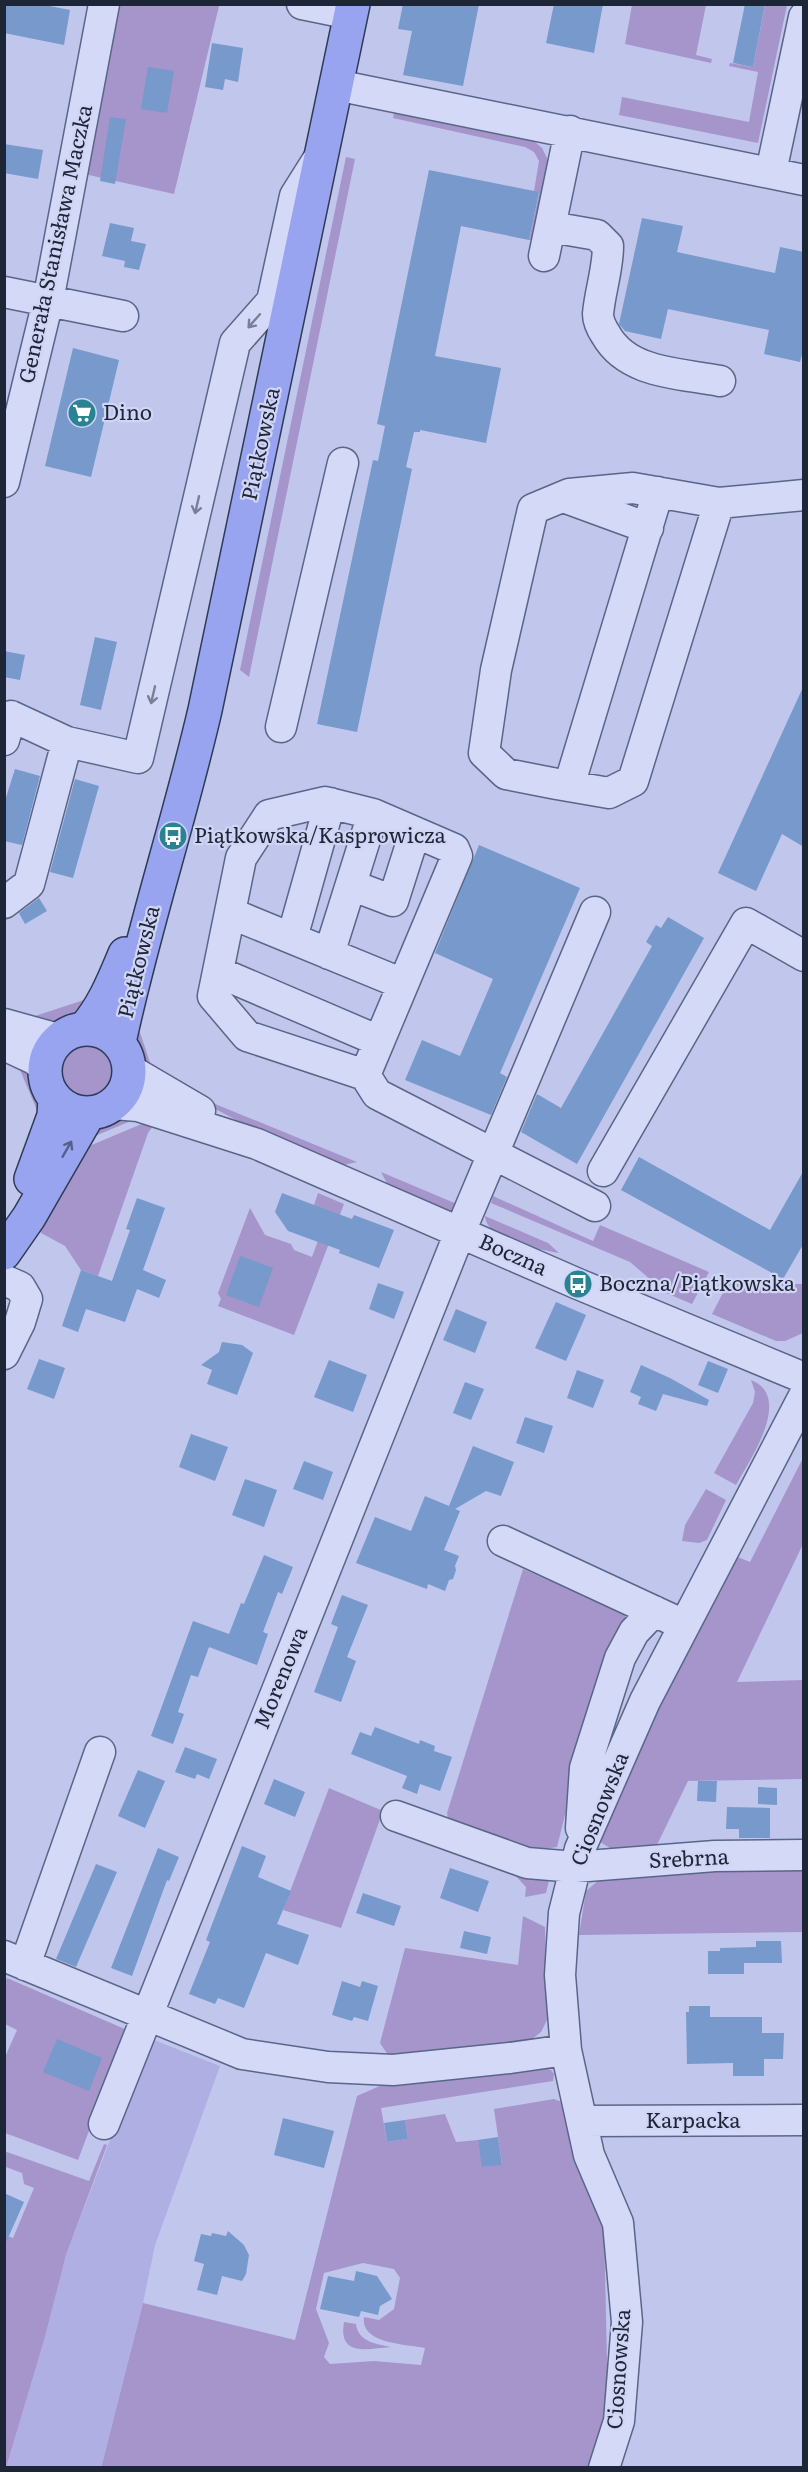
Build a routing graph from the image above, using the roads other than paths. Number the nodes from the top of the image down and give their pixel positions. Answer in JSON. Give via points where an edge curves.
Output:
{"nodes":[{"id":1,"x":104,"y":4,"type":"edge"},
{"id":2,"x":302,"y":4,"type":"edge"},
{"id":3,"x":352,"y":9,"type":"edge"},
{"id":4,"x":804,"y":17,"type":"edge"},
{"id":5,"x":336,"y":85,"type":"junction"},
{"id":6,"x":570,"y":131,"type":"junction"},
{"id":7,"x":321,"y":153,"type":"junction"},
{"id":8,"x":771,"y":172,"type":"junction"},
{"id":9,"x":804,"y":180,"type":"edge"},
{"id":10,"x":550,"y":227,"type":"junction"},
{"id":11,"x":544,"y":256,"type":"dead end"},
{"id":12,"x":4,"y":292,"type":"edge"},
{"id":13,"x":48,"y":301,"type":"junction"},
{"id":14,"x":123,"y":316,"type":"dead end"},
{"id":15,"x":720,"y":381,"type":"dead end"},
{"id":16,"x":343,"y":463,"type":"dead end"},
{"id":17,"x":4,"y":482,"type":"edge"},
{"id":18,"x":658,"y":492,"type":"junction"},
{"id":19,"x":804,"y":495,"type":"edge"},
{"id":20,"x":562,"y":497,"type":"junction"},
{"id":21,"x":719,"y":503,"type":"junction"},
{"id":22,"x":648,"y":528,"type":"junction"},
{"id":23,"x":281,"y":727,"type":"dead end"},
{"id":24,"x":4,"y":740,"type":"edge"},
{"id":25,"x":67,"y":742,"type":"junction"},
{"id":26,"x":569,"y":786,"type":"junction"},
{"id":27,"x":330,"y":803,"type":"junction"},
{"id":28,"x":372,"y":814,"type":"junction"},
{"id":29,"x":415,"y":832,"type":"junction"},
{"id":30,"x":159,"y":882,"type":"junction"},
{"id":31,"x":351,"y":885,"type":"junction"},
{"id":32,"x":4,"y":903,"type":"edge"},
{"id":33,"x":595,"y":912,"type":"dead end"},
{"id":34,"x":230,"y":913,"type":"junction"},
{"id":35,"x":292,"y":938,"type":"junction"},
{"id":36,"x":329,"y":954,"type":"junction"},
{"id":37,"x":804,"y":956,"type":"edge"},
{"id":38,"x":218,"y":972,"type":"junction"},
{"id":39,"x":403,"y":984,"type":"junction"},
{"id":40,"x":4,"y":1024,"type":"edge"},
{"id":41,"x":379,"y":1041,"type":"junction"},
{"id":42,"x":4,"y":1045,"type":"edge"},
{"id":43,"x":124,"y":1056,"type":"junction"},
{"id":44,"x":61,"y":1058,"type":"junction"},
{"id":45,"x":365,"y":1075,"type":"junction"},
{"id":46,"x":101,"y":1109,"type":"junction"},
{"id":47,"x":257,"y":1144,"type":"junction"},
{"id":48,"x":492,"y":1155,"type":"junction"},
{"id":49,"x":603,"y":1171,"type":"dead end"},
{"id":50,"x":595,"y":1206,"type":"dead end"},
{"id":51,"x":460,"y":1232,"type":"junction"},
{"id":52,"x":4,"y":1247,"type":"edge"},
{"id":53,"x":4,"y":1253,"type":"edge"},
{"id":54,"x":4,"y":1280,"type":"edge"},
{"id":55,"x":4,"y":1354,"type":"edge"},
{"id":56,"x":804,"y":1378,"type":"edge"},
{"id":57,"x":804,"y":1396,"type":"edge"},
{"id":58,"x":503,"y":1541,"type":"dead end"},
{"id":59,"x":654,"y":1611,"type":"junction"},
{"id":60,"x":685,"y":1626,"type":"junction"},
{"id":61,"x":100,"y":1752,"type":"dead end"},
{"id":62,"x":396,"y":1816,"type":"dead end"},
{"id":63,"x":804,"y":1855,"type":"edge"},
{"id":64,"x":578,"y":1858,"type":"junction"},
{"id":65,"x":10,"y":1960,"type":"edge"},
{"id":66,"x":146,"y":2014,"type":"junction"},
{"id":67,"x":566,"y":2050,"type":"junction"},
{"id":68,"x":582,"y":2121,"type":"junction"},
{"id":69,"x":804,"y":2121,"type":"edge"},
{"id":70,"x":104,"y":2124,"type":"dead end"},
{"id":71,"x":604,"y":2468,"type":"edge"}],
"edges":[{"from":1,"to":13,"type":"street","name":"Generała Stanisława Maczka"},
{"from":2,"to":3,"type":"street"},
{"from":3,"to":5,"type":"main road","name":"Piątkowska"},
{"from":4,"to":8,"type":"street"},
{"from":5,"to":6,"type":"street"},
{"from":5,"to":7,"type":"main road","name":"Piątkowska"},
{"from":6,"to":8,"type":"street"},
{"from":6,"to":10,"type":"street"},
{"from":7,"to":25,"type":"street","one_way":true,"via":[[295,196],[272,301],[235,342],[138,758]]},
{"from":7,"to":30,"type":"main road","name":"Piątkowska","via":[[205,710]]},
{"from":8,"to":9,"type":"street"},
{"from":10,"to":11,"type":"street"},
{"from":10,"to":15,"type":"street","via":[[597,235],[608,246],[598,316],[607,338],[619,353],[638,365]]},
{"from":12,"to":13,"type":"street"},
{"from":13,"to":14,"type":"street"},
{"from":13,"to":17,"type":"street","name":"Generała Stanisława Maczka"},
{"from":16,"to":23,"type":"street"},
{"from":18,"to":20,"type":"street","via":[[633,488]]},
{"from":18,"to":21,"type":"street"},
{"from":18,"to":22,"type":"street"},
{"from":19,"to":21,"type":"street"},
{"from":20,"to":22,"type":"street"},
{"from":20,"to":26,"type":"street","via":[[533,509],[496,670],[484,753],[506,774]]},
{"from":21,"to":26,"type":"street","via":[[633,781],[609,793]]},
{"from":22,"to":26,"type":"street"},
{"from":24,"to":25,"type":"street","via":[[10,716]]},
{"from":25,"to":32,"type":"street","via":[[29,884]]},
{"from":27,"to":28,"type":"street"},
{"from":27,"to":34,"type":"street","via":[[269,815],[241,858]]},
{"from":27,"to":35,"type":"street"},
{"from":28,"to":29,"type":"street"},
{"from":28,"to":31,"type":"street"},
{"from":29,"to":31,"type":"street","via":[[393,901]]},
{"from":29,"to":39,"type":"street","via":[[454,849],[457,856]]},
{"from":30,"to":43,"type":"main road","name":"Piątkowska"},
{"from":30,"to":44,"type":"main road","name":"Piątkowska","via":[[107,996]]},
{"from":31,"to":36,"type":"street"},
{"from":33,"to":48,"type":"street","name":"Morenowa"},
{"from":34,"to":35,"type":"street"},
{"from":34,"to":38,"type":"street"},
{"from":35,"to":36,"type":"street"},
{"from":36,"to":39,"type":"street"},
{"from":37,"to":49,"type":"street","via":[[746,923]]},
{"from":38,"to":41,"type":"street"},
{"from":38,"to":45,"type":"street","via":[[213,996],[247,1036]]},
{"from":39,"to":41,"type":"street"},
{"from":40,"to":44,"type":"street"},
{"from":41,"to":45,"type":"street"},
{"from":42,"to":44,"type":"street","via":[[34,1059]]},
{"from":43,"to":44,"type":"main road","via":[[109,1034]]},
{"from":43,"to":46,"type":"main road","via":[[128,1083],[123,1095]]},
{"from":43,"to":47,"type":"street","name":"Boczna"},
{"from":44,"to":46,"type":"main road","via":[[64,1107],[76,1112]]},
{"from":44,"to":52,"type":"main road","name":"Piątkowska","via":[[54,1116]]},
{"from":45,"to":48,"type":"street","via":[[377,1094]]},
{"from":46,"to":47,"type":"street","name":"Boczna","via":[[138,1106]]},
{"from":53,"to":46,"type":"main road","one_way":true},
{"from":47,"to":51,"type":"street","name":"Boczna"},
{"from":48,"to":50,"type":"street"},
{"from":48,"to":51,"type":"street","name":"Morenowa"},
{"from":51,"to":56,"type":"street","name":"Boczna"},
{"from":51,"to":66,"type":"street","name":"Morenowa"},
{"from":54,"to":55,"type":"street","via":[[20,1287],[27,1299]]},
{"from":57,"to":60,"type":"street","name":"Ciosnowska"},
{"from":58,"to":59,"type":"street"},
{"from":59,"to":60,"type":"street"},
{"from":59,"to":64,"type":"street","via":[[634,1632],[620,1658],[585,1768]]},
{"from":60,"to":64,"type":"street","name":"Ciosnowska","via":[[645,1701]]},
{"from":61,"to":65,"type":"street"},
{"from":62,"to":64,"type":"street","name":"Srebrna","via":[[527,1863]]},
{"from":63,"to":64,"type":"street","name":"Srebrna"},
{"from":64,"to":67,"type":"street","name":"Ciosnowska","via":[[564,1913],[560,1975]]},
{"from":65,"to":66,"type":"street"},
{"from":66,"to":67,"type":"street","via":[[242,2054],[328,2067],[393,2070]]},
{"from":66,"to":70,"type":"street","name":"Morenowa"},
{"from":67,"to":68,"type":"street","name":"Ciosnowska"},
{"from":68,"to":69,"type":"street","name":"Karpacka"},
{"from":68,"to":71,"type":"street","name":"Ciosnowska","via":[[589,2155],[618,2223],[627,2322],[619,2421]]}]}
